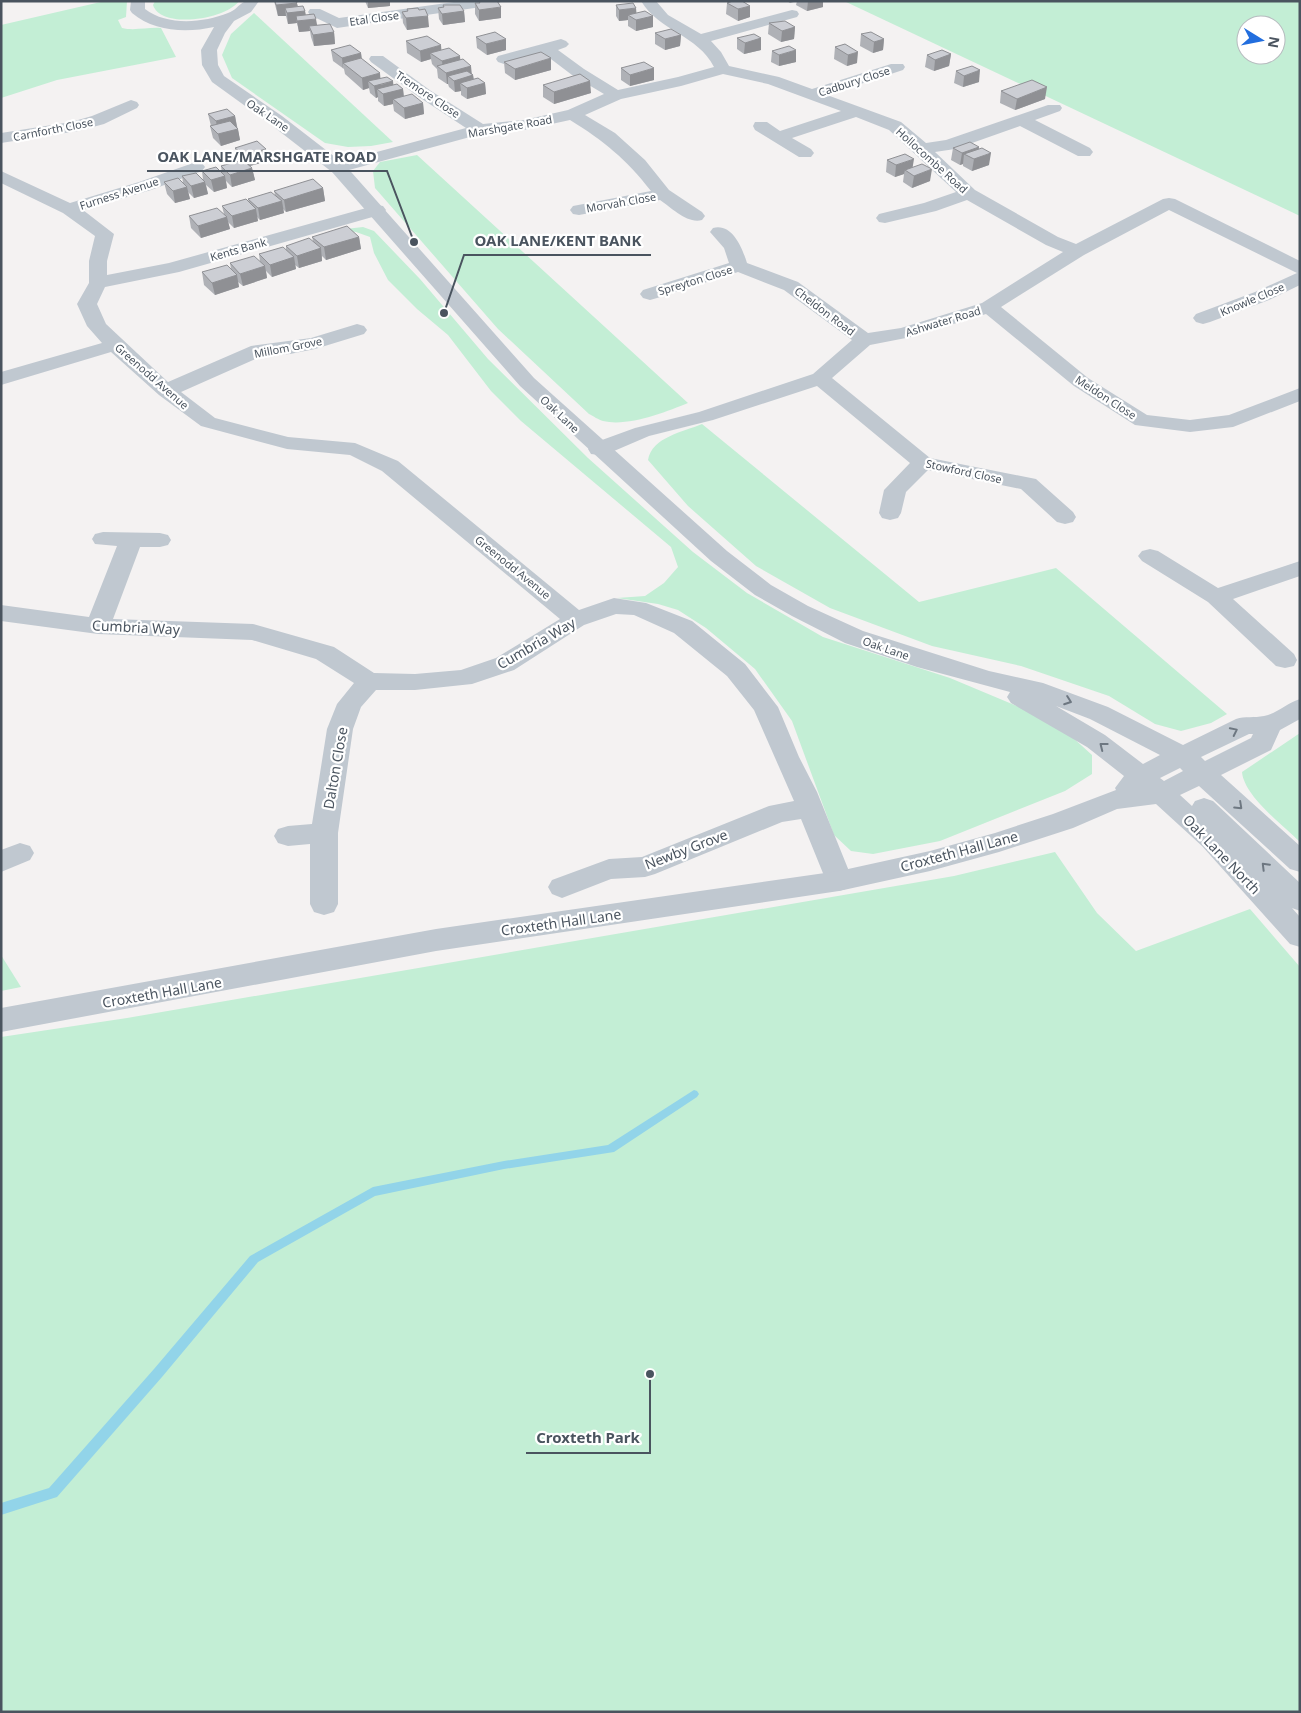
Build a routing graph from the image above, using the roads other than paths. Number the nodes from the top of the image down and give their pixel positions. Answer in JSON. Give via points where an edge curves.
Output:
{"nodes":[{"id":1,"x":138,"y":1,"type":"edge"},
{"id":2,"x":495,"y":1,"type":"edge"},
{"id":3,"x":648,"y":1,"type":"edge"},
{"id":4,"x":255,"y":3,"type":"edge"},
{"id":5,"x":316,"y":12,"type":"dead end"},
{"id":6,"x":792,"y":14,"type":"dead end"},
{"id":7,"x":228,"y":19,"type":"junction"},
{"id":8,"x":179,"y":25,"type":"junction"},
{"id":9,"x":701,"y":39,"type":"junction"},
{"id":10,"x":209,"y":50,"type":"junction"},
{"id":11,"x":377,"y":59,"type":"dead end"},
{"id":12,"x":504,"y":59,"type":"dead end"},
{"id":13,"x":723,"y":69,"type":"junction"},
{"id":14,"x":914,"y":76,"type":"dead end"},
{"id":15,"x":616,"y":95,"type":"junction"},
{"id":16,"x":811,"y":95,"type":"junction"},
{"id":17,"x":131,"y":105,"type":"dead end"},
{"id":18,"x":1054,"y":108,"type":"dead end"},
{"id":19,"x":855,"y":112,"type":"junction"},
{"id":20,"x":573,"y":114,"type":"junction"},
{"id":21,"x":1021,"y":120,"type":"junction"},
{"id":22,"x":761,"y":126,"type":"dead end"},
{"id":23,"x":480,"y":129,"type":"junction"},
{"id":24,"x":778,"y":137,"type":"junction"},
{"id":25,"x":1,"y":138,"type":"edge"},
{"id":26,"x":922,"y":148,"type":"junction"},
{"id":27,"x":1084,"y":152,"type":"dead end"},
{"id":28,"x":805,"y":153,"type":"dead end"},
{"id":29,"x":196,"y":167,"type":"dead end"},
{"id":30,"x":338,"y":168,"type":"junction"},
{"id":31,"x":1,"y":176,"type":"edge"},
{"id":32,"x":663,"y":194,"type":"junction"},
{"id":33,"x":969,"y":194,"type":"junction"},
{"id":34,"x":69,"y":209,"type":"junction"},
{"id":35,"x":376,"y":210,"type":"junction"},
{"id":36,"x":576,"y":211,"type":"dead end"},
{"id":37,"x":696,"y":216,"type":"dead end"},
{"id":38,"x":901,"y":230,"type":"dead end"},
{"id":39,"x":719,"y":232,"type":"dead end"},
{"id":40,"x":1077,"y":251,"type":"junction"},
{"id":41,"x":739,"y":266,"type":"junction"},
{"id":42,"x":1300,"y":268,"type":"edge"},
{"id":43,"x":1300,"y":278,"type":"edge"},
{"id":44,"x":98,"y":283,"type":"junction"},
{"id":45,"x":989,"y":307,"type":"junction"},
{"id":46,"x":661,"y":312,"type":"dead end"},
{"id":47,"x":1204,"y":318,"type":"dead end"},
{"id":48,"x":357,"y":330,"type":"dead end"},
{"id":49,"x":864,"y":340,"type":"junction"},
{"id":50,"x":115,"y":345,"type":"junction"},
{"id":51,"x":820,"y":378,"type":"junction"},
{"id":52,"x":1,"y":379,"type":"edge"},
{"id":53,"x":166,"y":391,"type":"junction"},
{"id":54,"x":1300,"y":394,"type":"edge"},
{"id":55,"x":599,"y":449,"type":"junction"},
{"id":56,"x":923,"y":463,"type":"junction"},
{"id":57,"x":890,"y":513,"type":"dead end"},
{"id":58,"x":1066,"y":517,"type":"dead end"},
{"id":59,"x":103,"y":539,"type":"dead end"},
{"id":60,"x":131,"y":539,"type":"junction"},
{"id":61,"x":160,"y":540,"type":"dead end"},
{"id":62,"x":1150,"y":556,"type":"dead end"},
{"id":63,"x":1300,"y":568,"type":"edge"},
{"id":64,"x":1216,"y":597,"type":"junction"},
{"id":65,"x":1,"y":613,"type":"edge"},
{"id":66,"x":576,"y":620,"type":"junction"},
{"id":67,"x":98,"y":626,"type":"junction"},
{"id":68,"x":1285,"y":660,"type":"dead end"},
{"id":69,"x":988,"y":679,"type":"junction"},
{"id":70,"x":369,"y":681,"type":"junction"},
{"id":71,"x":1300,"y":708,"type":"edge"},
{"id":72,"x":1190,"y":770,"type":"junction"},
{"id":73,"x":1150,"y":785,"type":"junction"},
{"id":74,"x":810,"y":808,"type":"junction"},
{"id":75,"x":324,"y":832,"type":"junction"},
{"id":76,"x":288,"y":836,"type":"dead end"},
{"id":77,"x":1300,"y":862,"type":"edge"},
{"id":78,"x":839,"y":881,"type":"junction"},
{"id":79,"x":562,"y":887,"type":"dead end"},
{"id":80,"x":1300,"y":900,"type":"edge"},
{"id":81,"x":324,"y":904,"type":"dead end"},
{"id":82,"x":1300,"y":936,"type":"edge"},
{"id":83,"x":1,"y":1020,"type":"edge"}],
"edges":[{"from":1,"to":8,"type":"street","via":[[137,10],[146,18]]},
{"from":2,"to":5,"type":"street","name":"Etal Close","via":[[337,23]]},
{"from":3,"to":9,"type":"street","via":[[666,20]]},
{"from":4,"to":7,"type":"street"},
{"from":6,"to":9,"type":"street"},
{"from":7,"to":8,"type":"street"},
{"from":7,"to":10,"type":"street"},
{"from":8,"to":10,"type":"street","name":"Oak Lane","via":[[193,33]]},
{"from":9,"to":13,"type":"street","via":[[718,55]]},
{"from":10,"to":30,"type":"street","name":"Oak Lane","via":[[210,64],[218,79]]},
{"from":11,"to":23,"type":"street","name":"Tremore Close"},
{"from":12,"to":15,"type":"street","via":[[554,47],[578,72]]},
{"from":13,"to":15,"type":"street","name":"Marshgate Road"},
{"from":13,"to":16,"type":"street","name":"Hollocombe Road","via":[[773,80]]},
{"from":14,"to":16,"type":"street","name":"Cadbury Close","via":[[892,64]]},
{"from":15,"to":20,"type":"street","name":"Marshgate Road"},
{"from":16,"to":19,"type":"street","name":"Hollocombe Road"},
{"from":17,"to":25,"type":"street","name":"Carnforth Close","via":[[98,120],[72,127]]},
{"from":18,"to":21,"type":"street"},
{"from":19,"to":24,"type":"street"},
{"from":19,"to":26,"type":"street","name":"Hollocombe Road","via":[[895,126]]},
{"from":20,"to":23,"type":"street","name":"Marshgate Road","via":[[524,125]]},
{"from":20,"to":32,"type":"street","via":[[609,138],[639,164]]},
{"from":21,"to":26,"type":"street","via":[[949,145]]},
{"from":21,"to":27,"type":"street"},
{"from":22,"to":24,"type":"street"},
{"from":23,"to":30,"type":"street","name":"Marshgate Road"},
{"from":24,"to":28,"type":"street"},
{"from":26,"to":33,"type":"street","name":"Hollocombe Road"},
{"from":29,"to":34,"type":"street","name":"Furness Avenue"},
{"from":30,"to":35,"type":"street","name":"Oak Lane"},
{"from":31,"to":34,"type":"street","name":"Greenodd Avenue"},
{"from":32,"to":36,"type":"street","name":"Morvah Close"},
{"from":32,"to":37,"type":"street"},
{"from":33,"to":38,"type":"street","via":[[930,207],[878,214]]},
{"from":33,"to":40,"type":"street","name":"Hollocombe Road","via":[[1052,242]]},
{"from":34,"to":44,"type":"street","name":"Greenodd Avenue","via":[[105,234],[98,261]]},
{"from":35,"to":44,"type":"street","name":"Kents Bank","via":[[172,268]]},
{"from":35,"to":55,"type":"street","name":"Oak Lane","via":[[527,382]]},
{"from":39,"to":41,"type":"street","via":[[733,247]]},
{"from":40,"to":42,"type":"street","name":"Ashwater Road","via":[[1169,203]]},
{"from":40,"to":45,"type":"street","name":"Ashwater Road"},
{"from":41,"to":46,"type":"street","name":"Spreyton Close","via":[[643,292]]},
{"from":41,"to":49,"type":"street","name":"Cheldon Road","via":[[791,286]]},
{"from":43,"to":47,"type":"street","name":"Knowle Close"},
{"from":44,"to":50,"type":"street","name":"Greenodd Avenue","via":[[87,304],[97,326]]},
{"from":45,"to":49,"type":"street","name":"Ashwater Road","via":[[904,334]]},
{"from":45,"to":54,"type":"street","name":"Meldon Close","via":[[1081,382],[1142,421],[1190,426],[1233,420]]},
{"from":48,"to":53,"type":"street","name":"Millom Grove","via":[[290,348],[258,350]]},
{"from":49,"to":51,"type":"street"},
{"from":50,"to":52,"type":"street"},
{"from":50,"to":53,"type":"street","name":"Greenodd Avenue"},
{"from":51,"to":55,"type":"street","via":[[706,416],[642,432]]},
{"from":51,"to":56,"type":"street","name":"Stowford Close"},
{"from":53,"to":66,"type":"street","name":"Greenodd Avenue","via":[[208,422],[287,443],[355,450],[390,466]]},
{"from":55,"to":69,"type":"street","name":"Oak Lane","via":[[712,550],[763,590],[854,637]]},
{"from":56,"to":57,"type":"street","via":[[894,490]]},
{"from":56,"to":58,"type":"street","name":"Stowford Close","via":[[1028,484]]},
{"from":59,"to":60,"type":"street"},
{"from":60,"to":61,"type":"street"},
{"from":60,"to":67,"type":"street"},
{"from":62,"to":64,"type":"street"},
{"from":63,"to":64,"type":"street"},
{"from":64,"to":68,"type":"street"},
{"from":65,"to":67,"type":"street","name":"Cumbria Way"},
{"from":66,"to":70,"type":"street","name":"Cumbria Way","via":[[505,664],[463,678]]},
{"from":66,"to":74,"type":"street","name":"Cumbria Way","via":[[614,606],[638,608],[683,628],[736,670],[765,707]]},
{"from":67,"to":70,"type":"street","name":"Cumbria Way","via":[[253,632],[325,653]]},
{"from":69,"to":72,"type":"street","name":"Oak Lane","one_way":true,"via":[[1034,689],[1099,712]]},
{"from":73,"to":69,"type":"street","name":"Oak Lane","one_way":true,"via":[[1096,741]]},
{"from":70,"to":75,"type":"street","name":"Dalton Close","via":[[350,704],[340,729]]},
{"from":71,"to":72,"type":"street","name":"Croxteth Hall Lane","via":[[1269,725],[1262,744]]},
{"from":72,"to":73,"type":"street","name":"Croxteth Hall Lane"},
{"from":72,"to":77,"type":"street","one_way":true},
{"from":80,"to":72,"type":"street","one_way":true,"via":[[1192,796]]},
{"from":73,"to":78,"type":"street","name":"Croxteth Hall Lane","via":[[1064,821],[999,842]]},
{"from":73,"to":82,"type":"street","name":"Oak Lane North","via":[[1212,839]]},
{"from":74,"to":78,"type":"street","name":"Cumbria Way"},
{"from":74,"to":79,"type":"street","name":"Newby Grove","via":[[778,813],[645,867],[609,869]]},
{"from":75,"to":76,"type":"street"},
{"from":75,"to":81,"type":"street","name":"Dalton Close"},
{"from":78,"to":83,"type":"street","name":"Croxteth Hall Lane","via":[[436,940]]}]}
